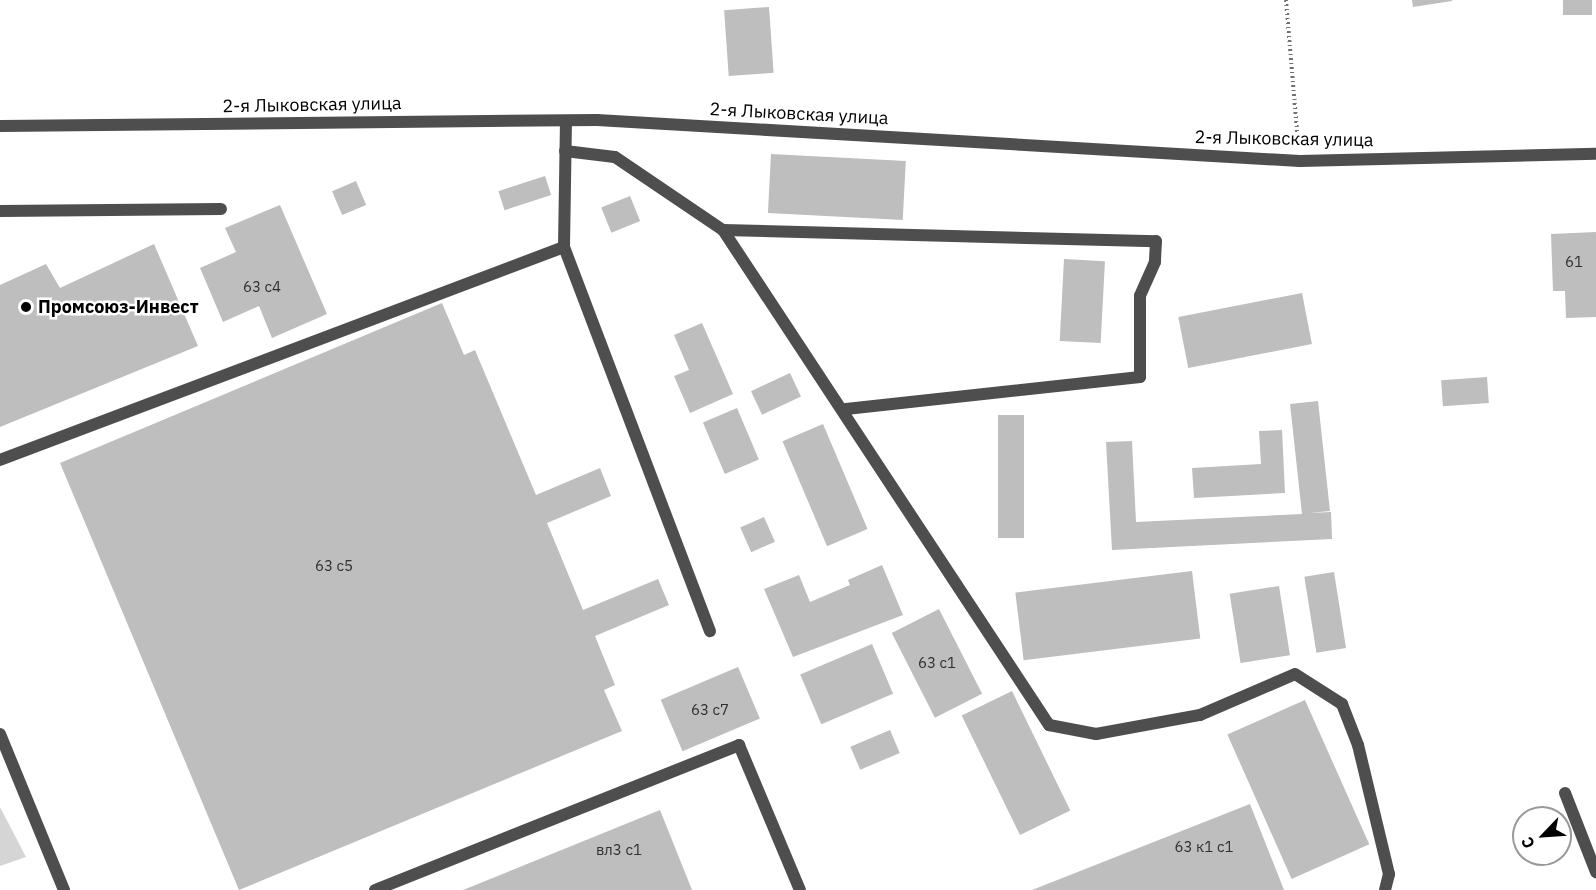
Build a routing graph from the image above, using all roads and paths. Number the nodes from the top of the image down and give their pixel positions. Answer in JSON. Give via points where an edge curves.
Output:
{"nodes":[{"id":1,"x":1286,"y":0,"type":"edge"},
{"id":2,"x":566,"y":121,"type":"junction"},
{"id":3,"x":0,"y":126,"type":"edge"},
{"id":4,"x":565,"y":151,"type":"junction"},
{"id":5,"x":1596,"y":154,"type":"edge"},
{"id":6,"x":1300,"y":161,"type":"junction"},
{"id":7,"x":220,"y":209,"type":"dead end"},
{"id":8,"x":0,"y":211,"type":"edge"},
{"id":9,"x":723,"y":230,"type":"junction"},
{"id":10,"x":564,"y":247,"type":"junction"},
{"id":11,"x":844,"y":410,"type":"junction"},
{"id":12,"x":0,"y":460,"type":"edge"},
{"id":13,"x":710,"y":631,"type":"dead end"},
{"id":14,"x":0,"y":734,"type":"edge"},
{"id":15,"x":1565,"y":794,"type":"dead end"},
{"id":16,"x":1596,"y":872,"type":"edge"},
{"id":17,"x":64,"y":890,"type":"edge"},
{"id":18,"x":375,"y":890,"type":"edge"},
{"id":19,"x":800,"y":890,"type":"edge"},
{"id":20,"x":1385,"y":890,"type":"edge"}],
"edges":[{"from":1,"to":6,"type":"path"},
{"from":2,"to":3,"type":"street","name":"2-я Лыковская улица"},
{"from":2,"to":4,"type":"street"},
{"from":2,"to":6,"type":"street","name":"2-я Лыковская улица"},
{"from":4,"to":9,"type":"street","via":[[615,157]]},
{"from":4,"to":10,"type":"street"},
{"from":5,"to":6,"type":"street","name":"2-я Лыковская улица"},
{"from":7,"to":8,"type":"street"},
{"from":9,"to":11,"type":"street"},
{"from":9,"to":11,"type":"street","via":[[1156,241],[1155,262],[1140,296],[1140,377]]},
{"from":10,"to":12,"type":"street"},
{"from":10,"to":13,"type":"street"},
{"from":11,"to":20,"type":"street","via":[[1049,725],[1096,734],[1200,715],[1295,674],[1342,704],[1358,745],[1389,874]]},
{"from":14,"to":17,"type":"street"},
{"from":15,"to":16,"type":"street"},
{"from":18,"to":19,"type":"street","via":[[739,745]]}]}
